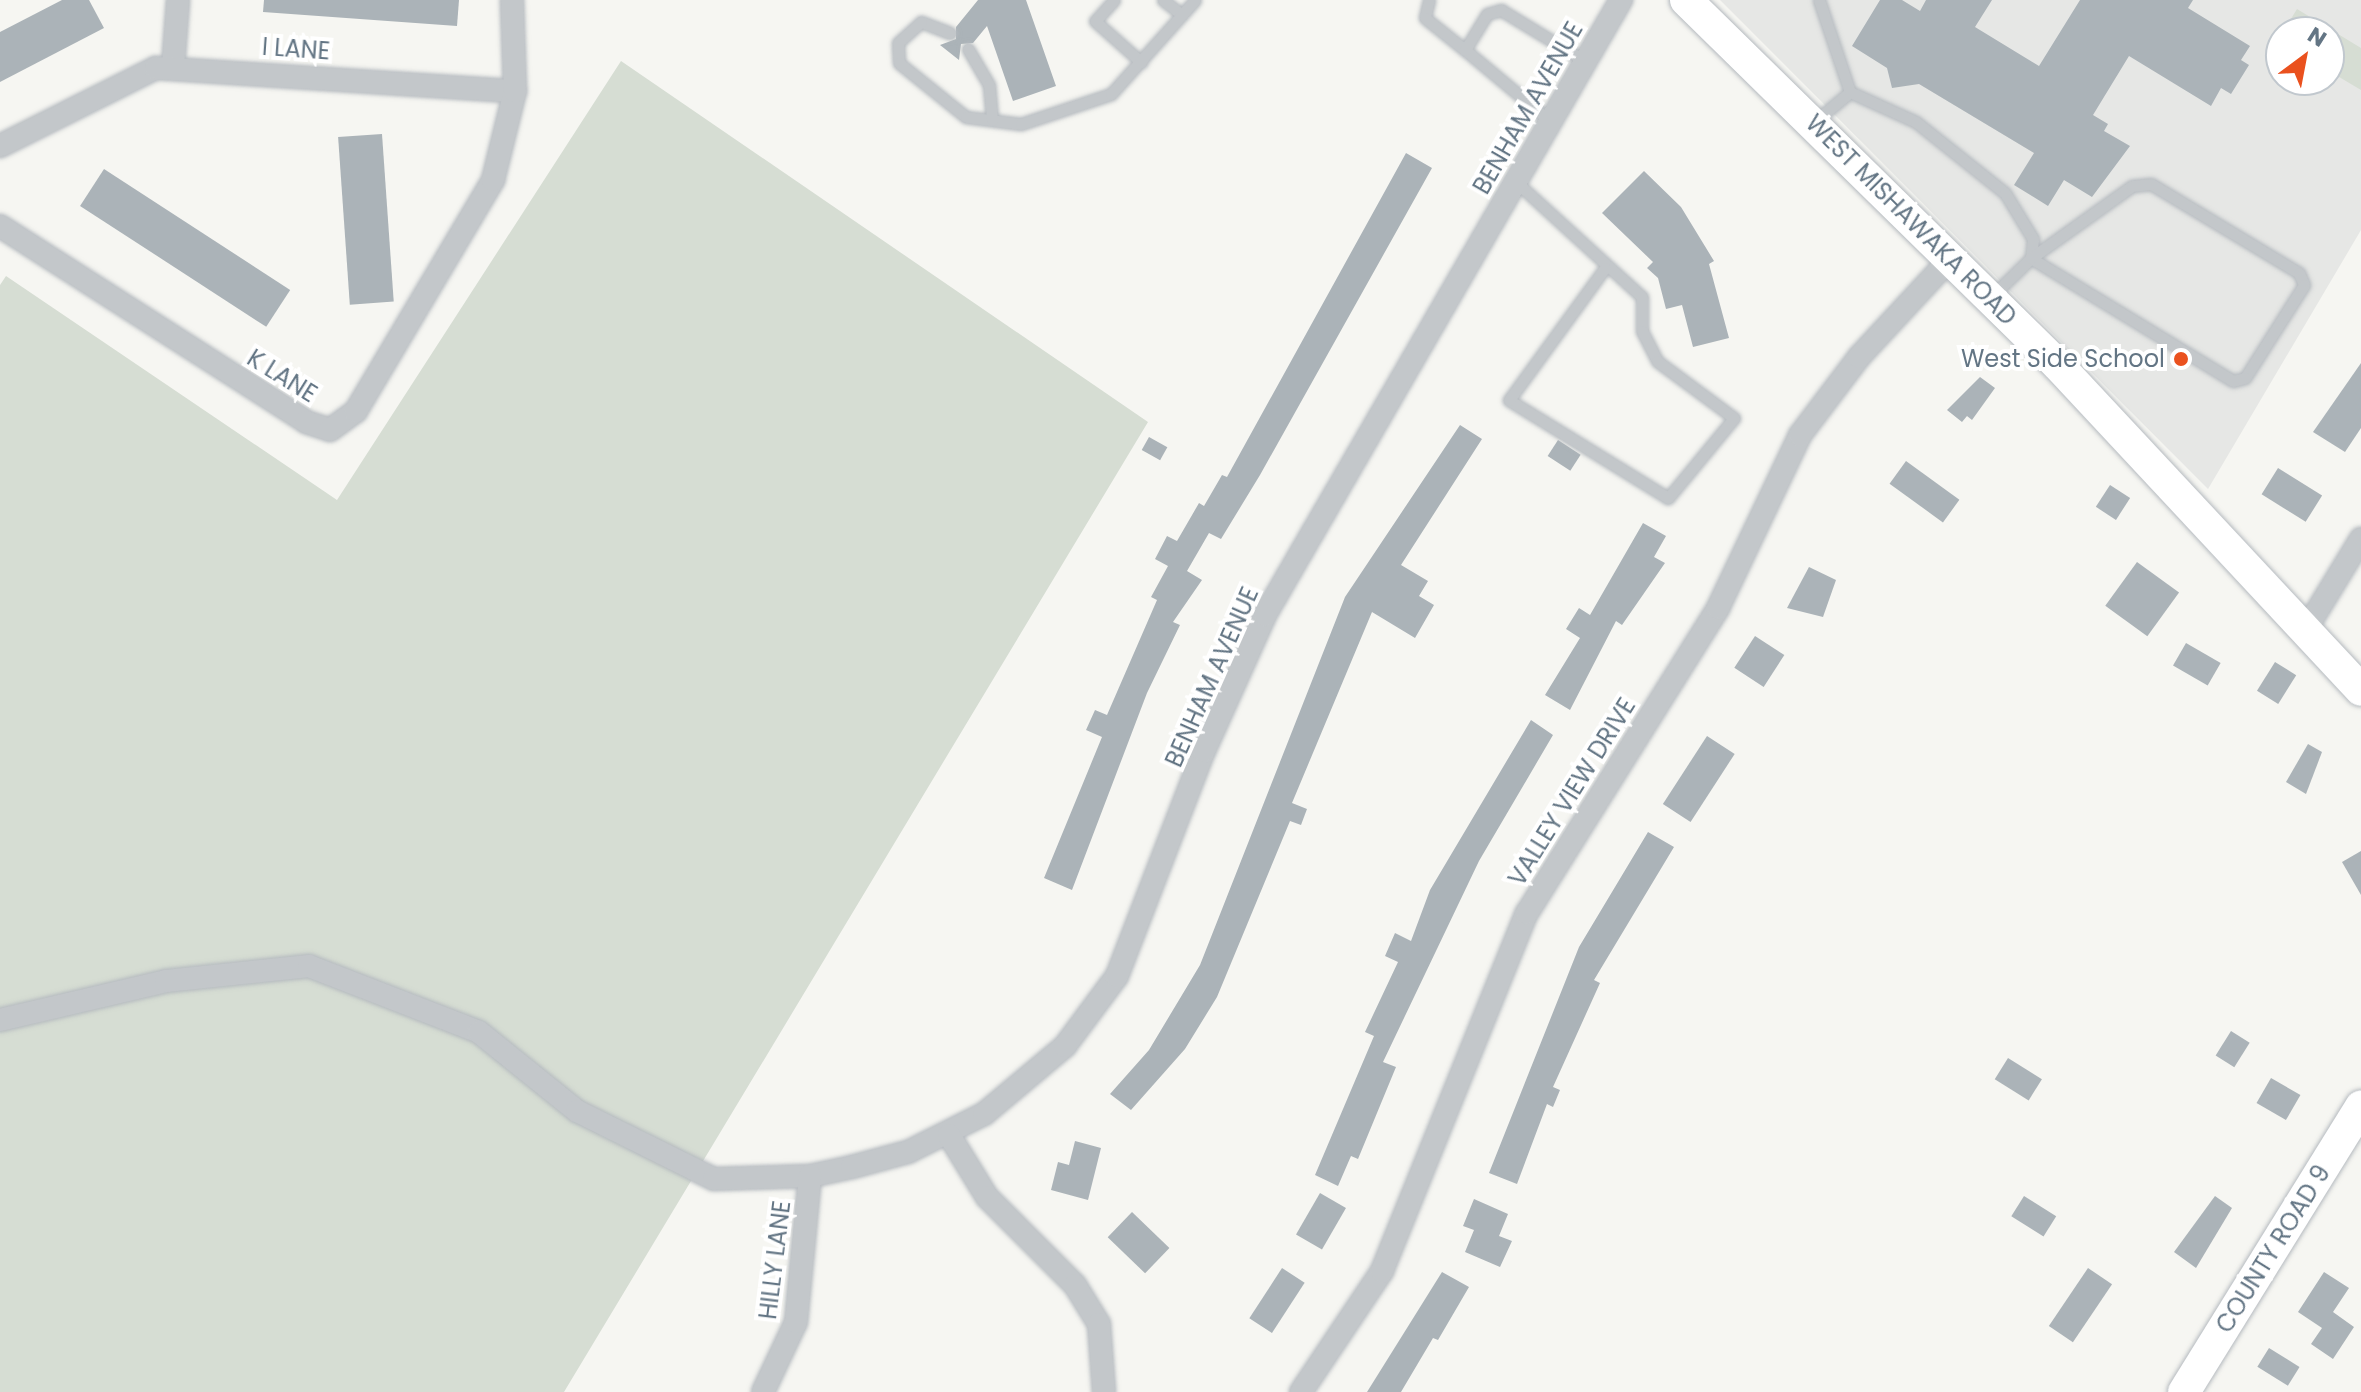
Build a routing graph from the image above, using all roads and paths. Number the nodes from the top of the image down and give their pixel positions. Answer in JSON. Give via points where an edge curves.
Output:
{"nodes":[{"id":1,"x":178,"y":0,"type":"edge"},
{"id":2,"x":512,"y":0,"type":"edge"},
{"id":3,"x":1114,"y":0,"type":"edge"},
{"id":4,"x":1163,"y":0,"type":"edge"},
{"id":5,"x":1195,"y":0,"type":"edge"},
{"id":6,"x":1429,"y":0,"type":"edge"},
{"id":7,"x":1621,"y":0,"type":"edge"},
{"id":8,"x":1686,"y":0,"type":"edge"},
{"id":9,"x":1819,"y":0,"type":"edge"},
{"id":10,"x":1182,"y":15,"type":"junction"},
{"id":11,"x":950,"y":33,"type":"dead end"},
{"id":12,"x":968,"y":49,"type":"dead end"},
{"id":13,"x":1465,"y":50,"type":"junction"},
{"id":14,"x":1585,"y":61,"type":"junction"},
{"id":15,"x":1141,"y":62,"type":"junction"},
{"id":16,"x":173,"y":67,"type":"junction"},
{"id":17,"x":515,"y":91,"type":"junction"},
{"id":18,"x":1850,"y":92,"type":"junction"},
{"id":19,"x":992,"y":120,"type":"junction"},
{"id":20,"x":1550,"y":121,"type":"junction"},
{"id":21,"x":1813,"y":122,"type":"junction"},
{"id":22,"x":0,"y":146,"type":"edge"},
{"id":23,"x":1515,"y":181,"type":"junction"},
{"id":24,"x":0,"y":226,"type":"edge"},
{"id":25,"x":1951,"y":258,"type":"junction"},
{"id":26,"x":2031,"y":258,"type":"junction"},
{"id":27,"x":1605,"y":268,"type":"junction"},
{"id":28,"x":1990,"y":298,"type":"junction"},
{"id":29,"x":2361,"y":539,"type":"edge"},
{"id":30,"x":2308,"y":626,"type":"junction"},
{"id":31,"x":2361,"y":690,"type":"edge"},
{"id":32,"x":0,"y":1020,"type":"edge"},
{"id":33,"x":2361,"y":1106,"type":"edge"},
{"id":34,"x":949,"y":1135,"type":"junction"},
{"id":35,"x":810,"y":1176,"type":"junction"},
{"id":36,"x":763,"y":1392,"type":"edge"},
{"id":37,"x":1104,"y":1392,"type":"edge"},
{"id":38,"x":1301,"y":1392,"type":"edge"},
{"id":39,"x":2184,"y":1392,"type":"edge"}],
"edges":[{"from":1,"to":16,"type":"street"},
{"from":2,"to":17,"type":"street"},
{"from":3,"to":15,"type":"lane","via":[[1095,21]]},
{"from":4,"to":10,"type":"lane"},
{"from":5,"to":10,"type":"lane"},
{"from":6,"to":13,"type":"lane","via":[[1425,18]]},
{"from":7,"to":14,"type":"street","name":"BENHAM AVENUE"},
{"from":8,"to":21,"type":"main road","name":"WEST MISHAWAKA ROAD"},
{"from":9,"to":18,"type":"lane"},
{"from":10,"to":15,"type":"lane"},
{"from":11,"to":19,"type":"lane","via":[[921,22],[898,43],[899,63],[966,117]]},
{"from":12,"to":19,"type":"lane","via":[[989,85]]},
{"from":13,"to":14,"type":"lane","via":[[1487,14],[1501,10]]},
{"from":13,"to":20,"type":"lane"},
{"from":14,"to":20,"type":"street","name":"BENHAM AVENUE"},
{"from":15,"to":19,"type":"lane","via":[[1111,94],[1021,124]]},
{"from":16,"to":17,"type":"street","name":"I LANE"},
{"from":16,"to":22,"type":"street","name":"I LANE","via":[[115,86]]},
{"from":17,"to":24,"type":"street","name":"K LANE","via":[[493,180],[466,230],[356,411],[330,430],[306,422]]},
{"from":18,"to":21,"type":"lane"},
{"from":18,"to":26,"type":"lane","via":[[1916,122],[2005,193],[2033,239]]},
{"from":20,"to":23,"type":"street","name":"BENHAM AVENUE"},
{"from":21,"to":25,"type":"main road","name":"WEST MISHAWAKA ROAD"},
{"from":23,"to":27,"type":"lane"},
{"from":23,"to":34,"type":"street","name":"BENHAM AVENUE","via":[[1265,615],[1204,751],[1117,976],[1044,1065]]},
{"from":25,"to":28,"type":"main road","name":"WEST MISHAWAKA ROAD"},
{"from":25,"to":38,"type":"street","name":"VALLEY VIEW DRIVE","via":[[1859,357],[1800,435],[1718,608],[1527,913],[1382,1271]]},
{"from":26,"to":26,"type":"lane","via":[[2233,381],[2245,378],[2304,285],[2299,273],[2151,184],[2132,186]]},
{"from":26,"to":28,"type":"lane"},
{"from":27,"to":27,"type":"lane","via":[[1509,400],[1668,498],[1734,418],[1657,361],[1642,331],[1642,297]]},
{"from":28,"to":30,"type":"main road","name":"WEST MISHAWAKA ROAD"},
{"from":29,"to":30,"type":"street"},
{"from":30,"to":31,"type":"main road","name":"WEST MISHAWAKA ROAD"},
{"from":32,"to":35,"type":"street","name":"BENHAM AVENUE","via":[[166,981],[309,966],[479,1032],[577,1111],[714,1179]]},
{"from":33,"to":39,"type":"main road","name":"COUNTY ROAD 9"},
{"from":34,"to":35,"type":"street","name":"BENHAM AVENUE"},
{"from":34,"to":37,"type":"street","via":[[987,1197],[1075,1285],[1099,1324]]},
{"from":35,"to":36,"type":"street","name":"HILLY LANE","via":[[796,1322]]}]}
